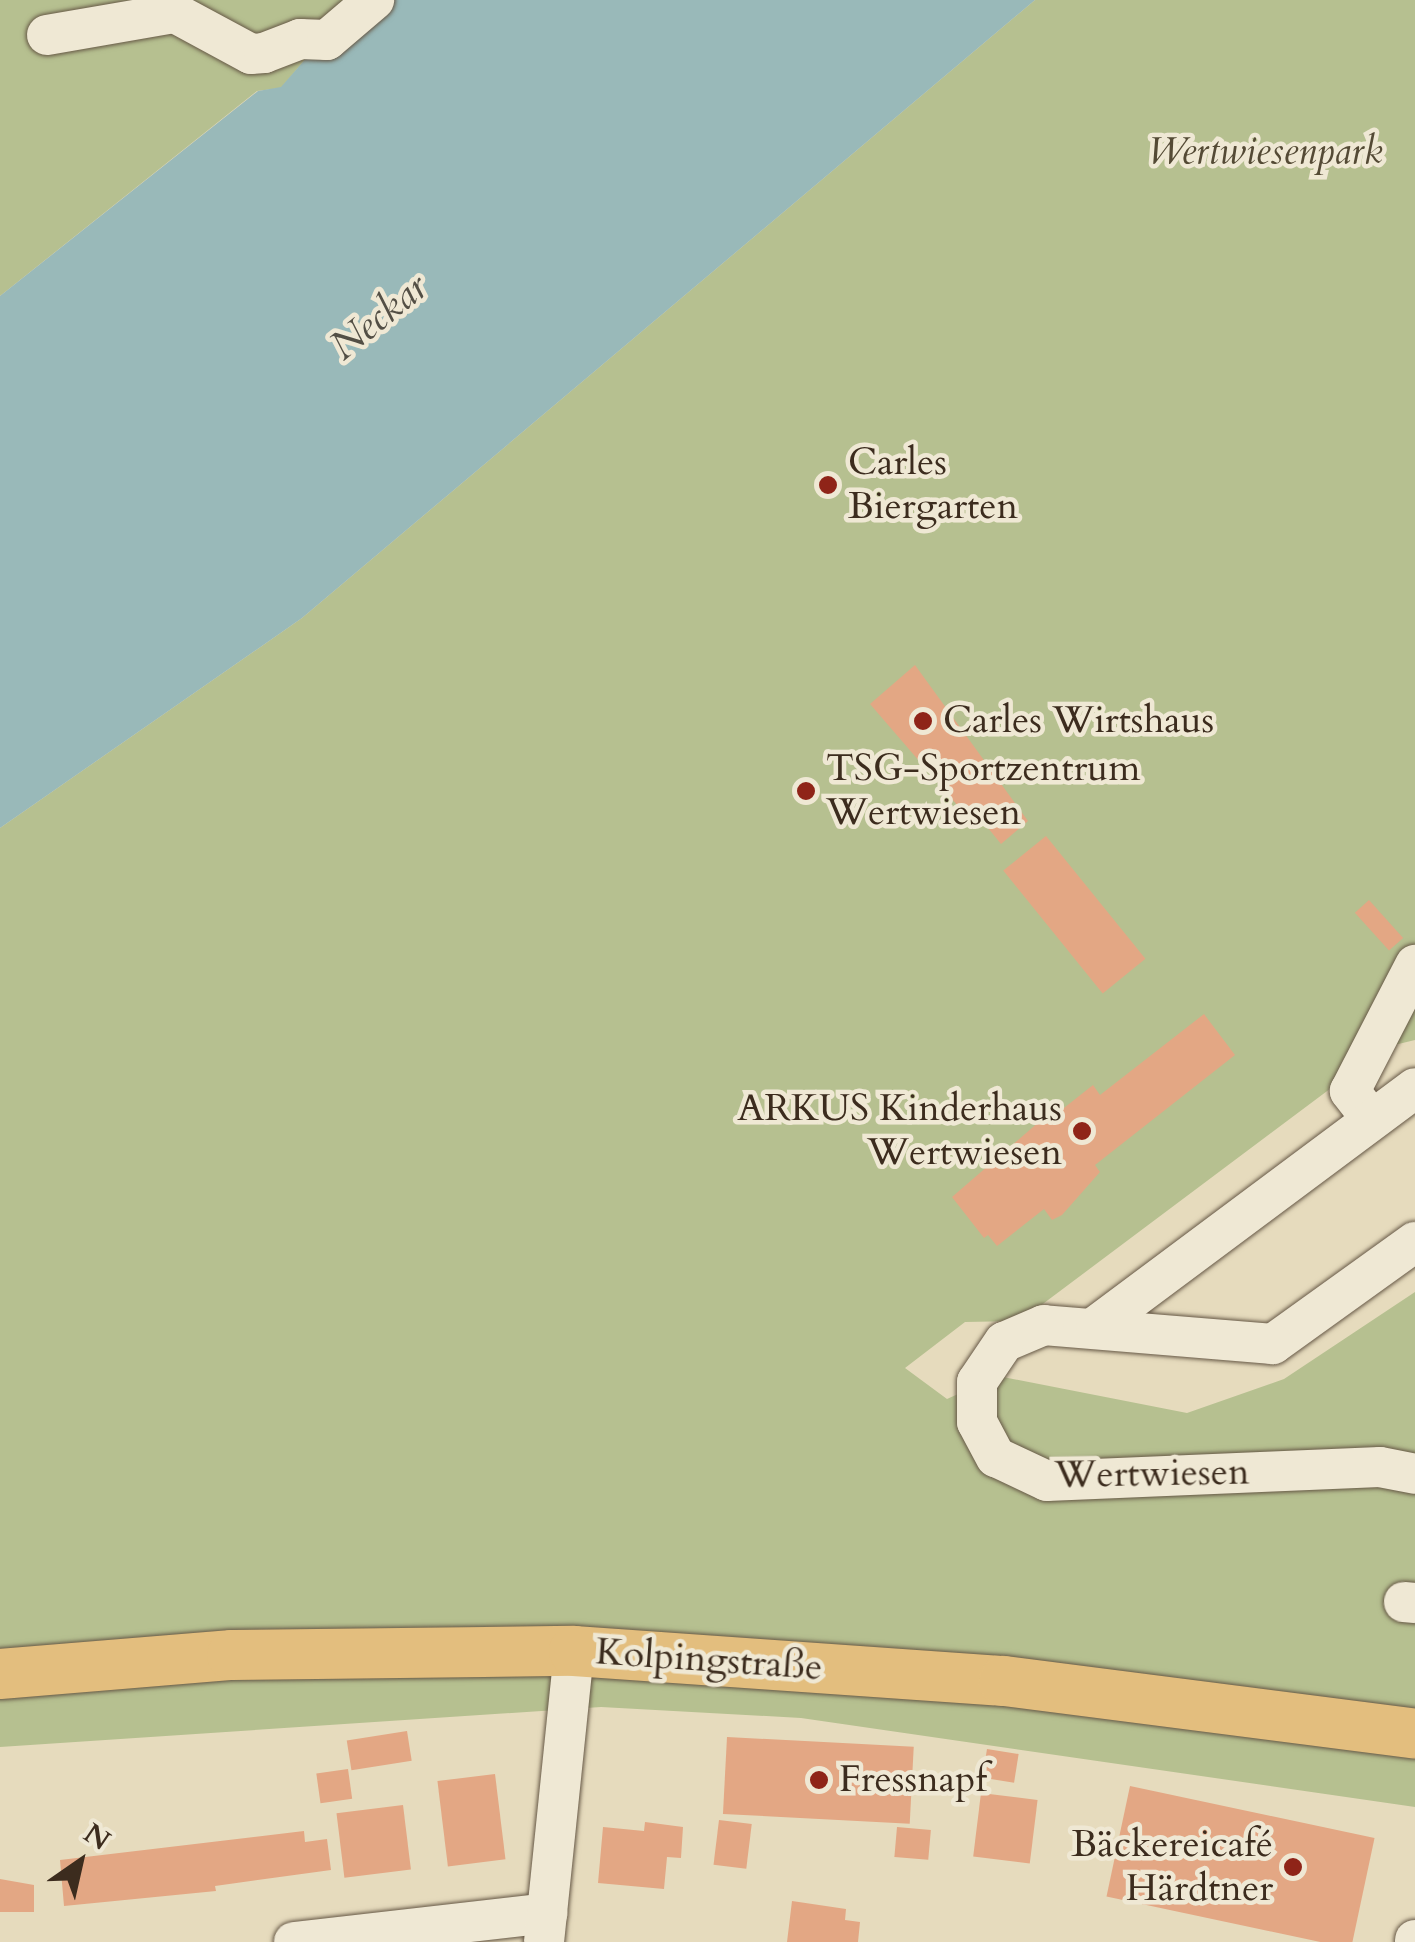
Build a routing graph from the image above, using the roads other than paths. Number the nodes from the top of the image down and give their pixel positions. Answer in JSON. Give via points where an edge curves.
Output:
{"nodes":[{"id":1,"x":374,"y":0,"type":"edge"},
{"id":2,"x":47,"y":35,"type":"dead end"},
{"id":3,"x":1415,"y":965,"type":"edge"},
{"id":4,"x":1415,"y":1088,"type":"edge"},
{"id":5,"x":1370,"y":1117,"type":"junction"},
{"id":6,"x":1415,"y":1242,"type":"edge"},
{"id":7,"x":1096,"y":1326,"type":"junction"},
{"id":8,"x":1415,"y":1474,"type":"edge"},
{"id":9,"x":574,"y":1651,"type":"junction"},
{"id":10,"x":0,"y":1674,"type":"edge"},
{"id":11,"x":1415,"y":1734,"type":"edge"},
{"id":12,"x":545,"y":1927,"type":"edge"},
{"id":13,"x":294,"y":1942,"type":"edge"}],
"edges":[{"from":1,"to":2,"type":"street","via":[[327,40],[300,39],[264,53],[251,54],[175,13]]},
{"from":3,"to":5,"type":"street","via":[[1350,1091]]},
{"from":4,"to":5,"type":"street"},
{"from":5,"to":7,"type":"street"},
{"from":6,"to":7,"type":"street","name":"Wertwiesen","via":[[1273,1344]]},
{"from":7,"to":8,"type":"street","name":"Wertwiesen","via":[[1044,1325],[1004,1342],[977,1382],[977,1422],[996,1457],[1047,1481],[1380,1467]]},
{"from":9,"to":10,"type":"main road","name":"Kolpingstraße","via":[[250,1654]]},
{"from":9,"to":11,"type":"main road","name":"Kolpingstraße","via":[[1004,1681]]},
{"from":9,"to":12,"type":"street"},
{"from":12,"to":13,"type":"street"}]}
